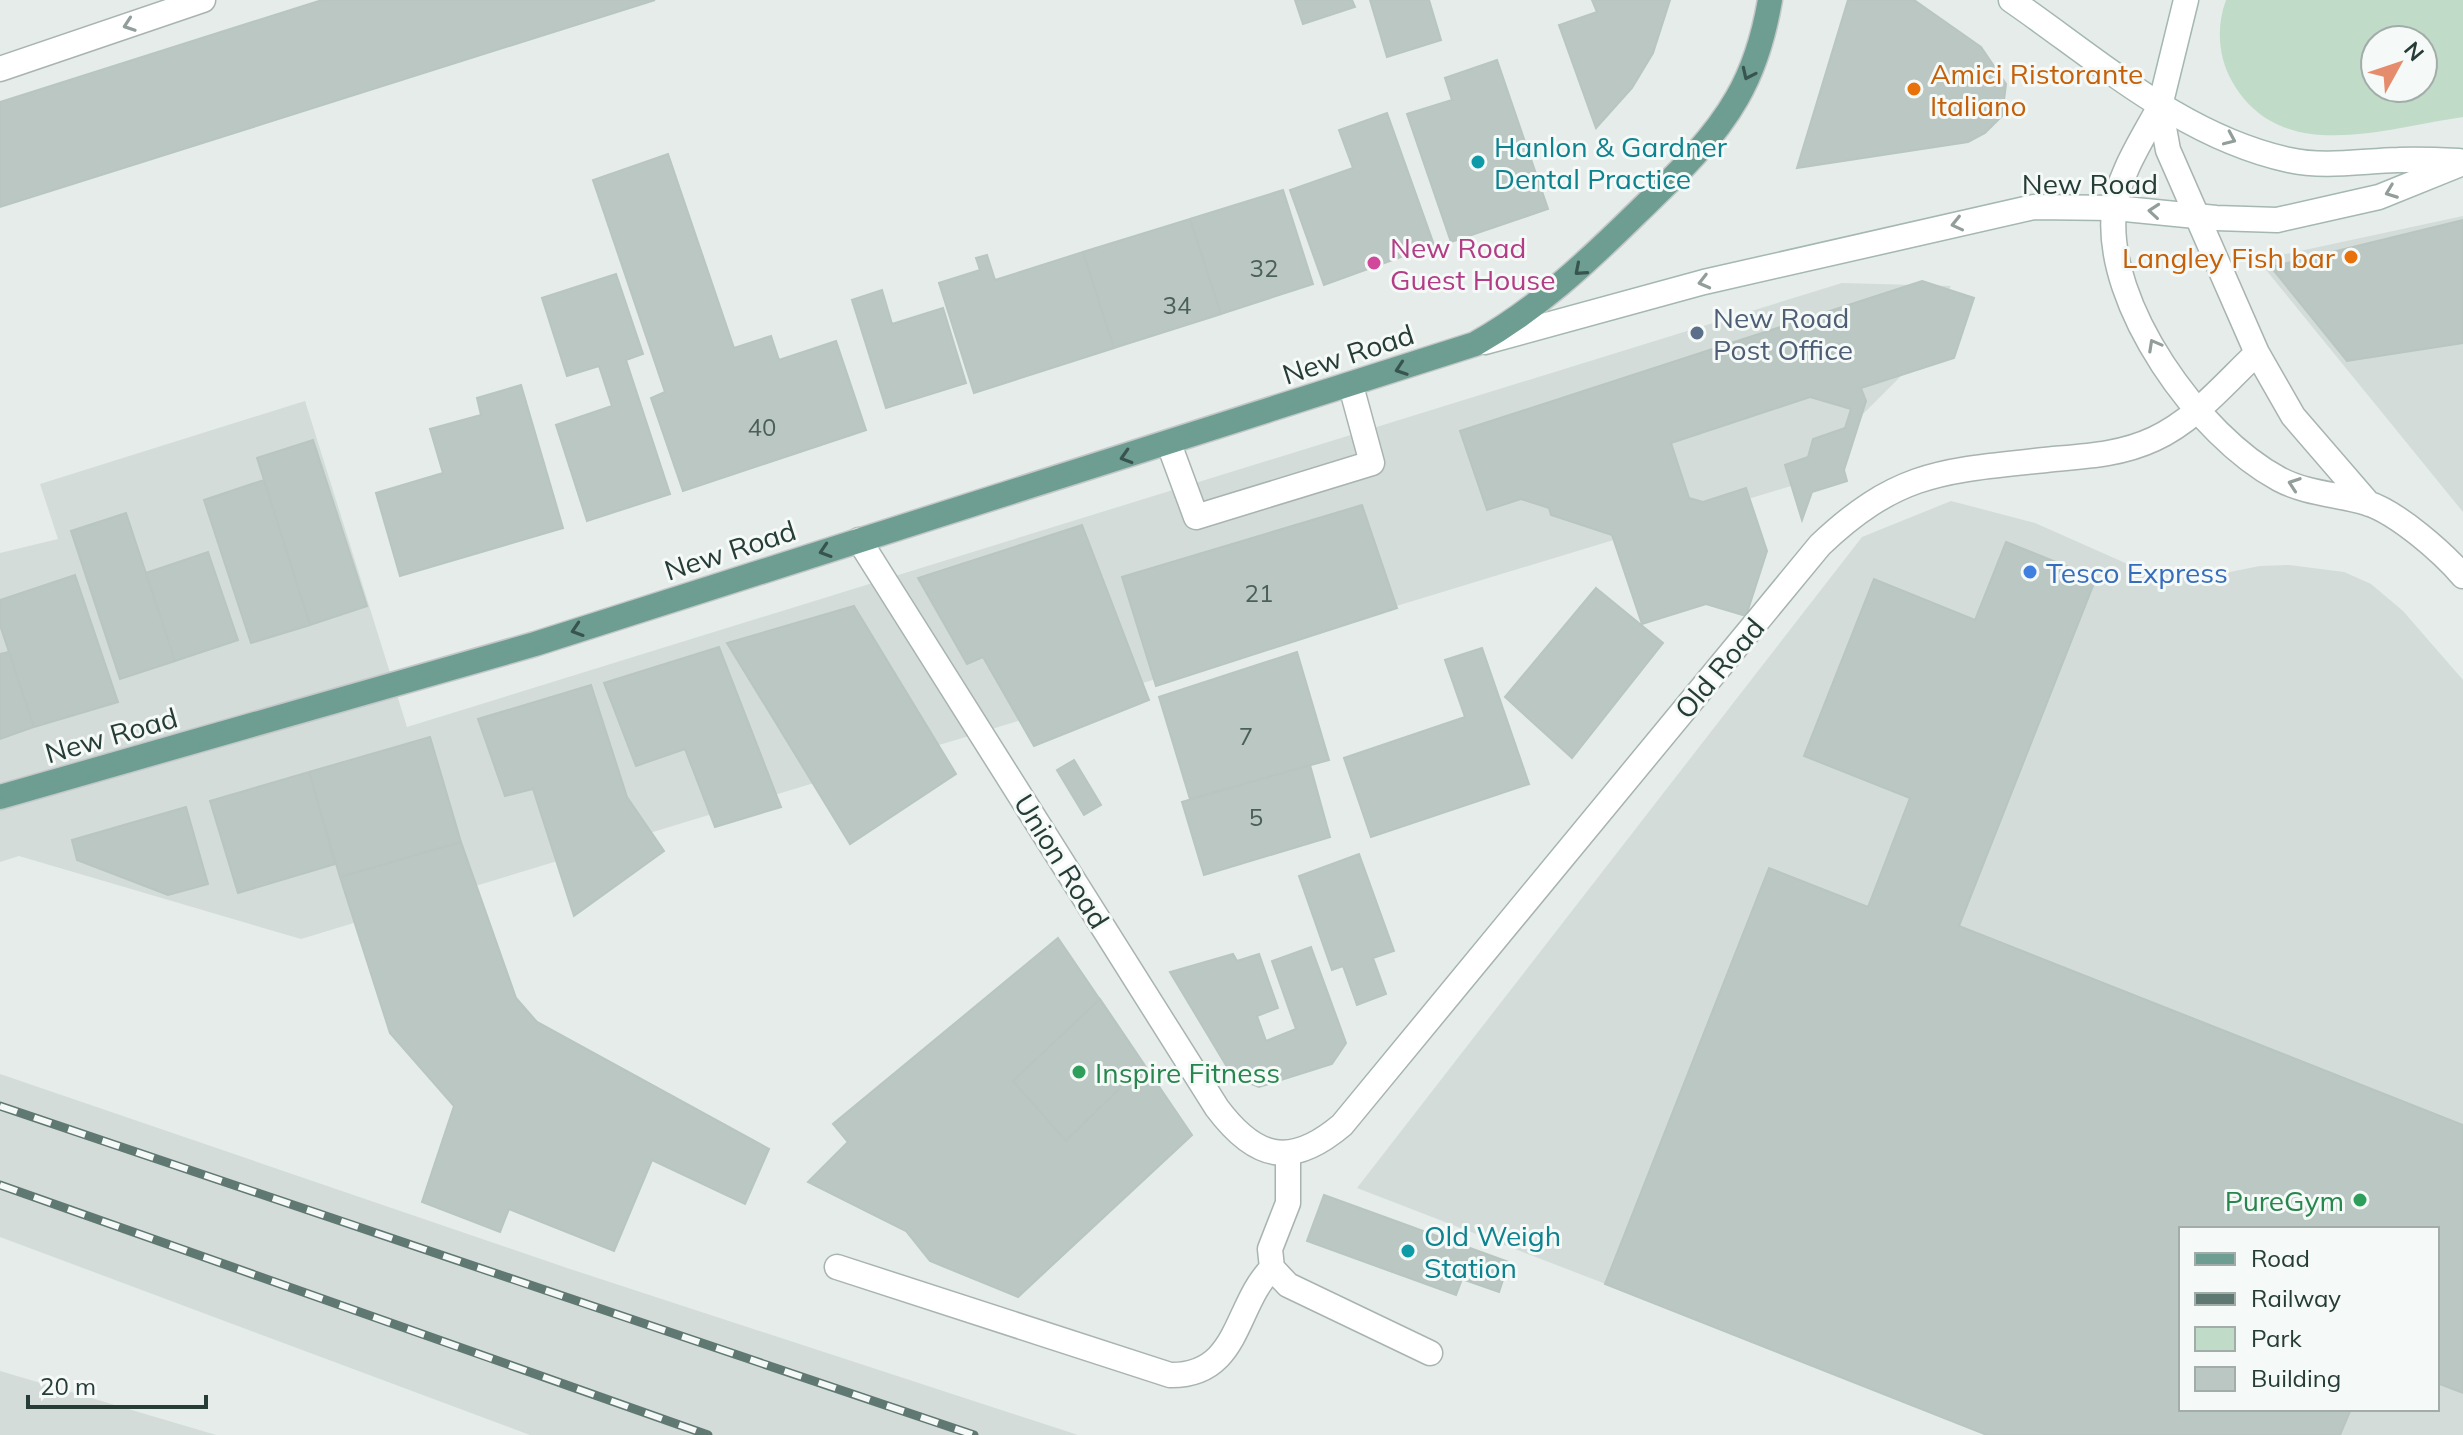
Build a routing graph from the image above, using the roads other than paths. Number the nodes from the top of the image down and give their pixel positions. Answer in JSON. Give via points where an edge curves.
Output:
{"nodes":[{"id":1,"x":203,"y":0,"type":"edge"},
{"id":2,"x":1770,"y":0,"type":"edge"},
{"id":3,"x":2011,"y":0,"type":"edge"},
{"id":4,"x":2186,"y":0,"type":"edge"},
{"id":5,"x":0,"y":69,"type":"edge"},
{"id":6,"x":2160,"y":106,"type":"junction"},
{"id":7,"x":2463,"y":162,"type":"edge"},
{"id":8,"x":2115,"y":208,"type":"junction"},
{"id":9,"x":2194,"y":215,"type":"junction"},
{"id":10,"x":1475,"y":344,"type":"junction"},
{"id":11,"x":2257,"y":353,"type":"junction"},
{"id":12,"x":1351,"y":386,"type":"junction"},
{"id":13,"x":2198,"y":409,"type":"junction"},
{"id":14,"x":1169,"y":444,"type":"junction"},
{"id":15,"x":2369,"y":504,"type":"junction"},
{"id":16,"x":859,"y":540,"type":"junction"},
{"id":17,"x":2463,"y":576,"type":"edge"},
{"id":18,"x":0,"y":797,"type":"edge"},
{"id":19,"x":1288,"y":1153,"type":"junction"},
{"id":20,"x":837,"y":1267,"type":"dead end"},
{"id":21,"x":1272,"y":1268,"type":"junction"},
{"id":22,"x":1430,"y":1353,"type":"dead end"}],
"edges":[{"from":1,"to":5,"type":"street","one_way":true},
{"from":2,"to":10,"type":"main road","name":"New Road","one_way":true,"via":[[1761,45],[1737,99],[1700,148],[1582,269]]},
{"from":3,"to":6,"type":"street"},
{"from":4,"to":6,"type":"street"},
{"from":6,"to":7,"type":"street","one_way":true,"via":[[2238,144],[2289,160]]},
{"from":6,"to":8,"type":"street","via":[[2136,150]]},
{"from":6,"to":9,"type":"street","via":[[2168,150]]},
{"from":7,"to":9,"type":"street","name":"New Road","one_way":true,"via":[[2379,197],[2327,211],[2277,220]]},
{"from":9,"to":8,"type":"street","name":"New Road","one_way":true},
{"from":8,"to":10,"type":"street","name":"New Road","one_way":true,"via":[[2047,206],[1996,215],[1716,279]]},
{"from":13,"to":8,"type":"street","one_way":true,"via":[[2155,349],[2118,270]]},
{"from":9,"to":11,"type":"street"},
{"from":10,"to":12,"type":"main road","name":"New Road","one_way":true},
{"from":11,"to":13,"type":"street","name":"Old Road"},
{"from":11,"to":15,"type":"street","via":[[2293,416]]},
{"from":12,"to":14,"type":"main road","name":"New Road"},
{"from":12,"to":14,"type":"street","via":[[1372,463],[1196,517]]},
{"from":15,"to":13,"type":"street","one_way":true,"via":[[2280,480],[2218,432]]},
{"from":13,"to":19,"type":"street","name":"Old Road","via":[[2157,438],[2122,451],[1924,477],[1884,493],[1850,517],[1820,545],[1342,1125],[1319,1144]]},
{"from":14,"to":16,"type":"main road","name":"New Road","one_way":true},
{"from":15,"to":17,"type":"street","via":[[2431,545]]},
{"from":16,"to":18,"type":"main road","name":"New Road","one_way":true,"via":[[535,644]]},
{"from":16,"to":19,"type":"street","name":"Union Road","via":[[1217,1108],[1246,1141]]},
{"from":19,"to":21,"type":"street","via":[[1288,1203],[1270,1249]]},
{"from":20,"to":21,"type":"street","via":[[1170,1375],[1193,1373],[1216,1358],[1231,1342]]},
{"from":21,"to":22,"type":"street","via":[[1288,1285]]}]}
